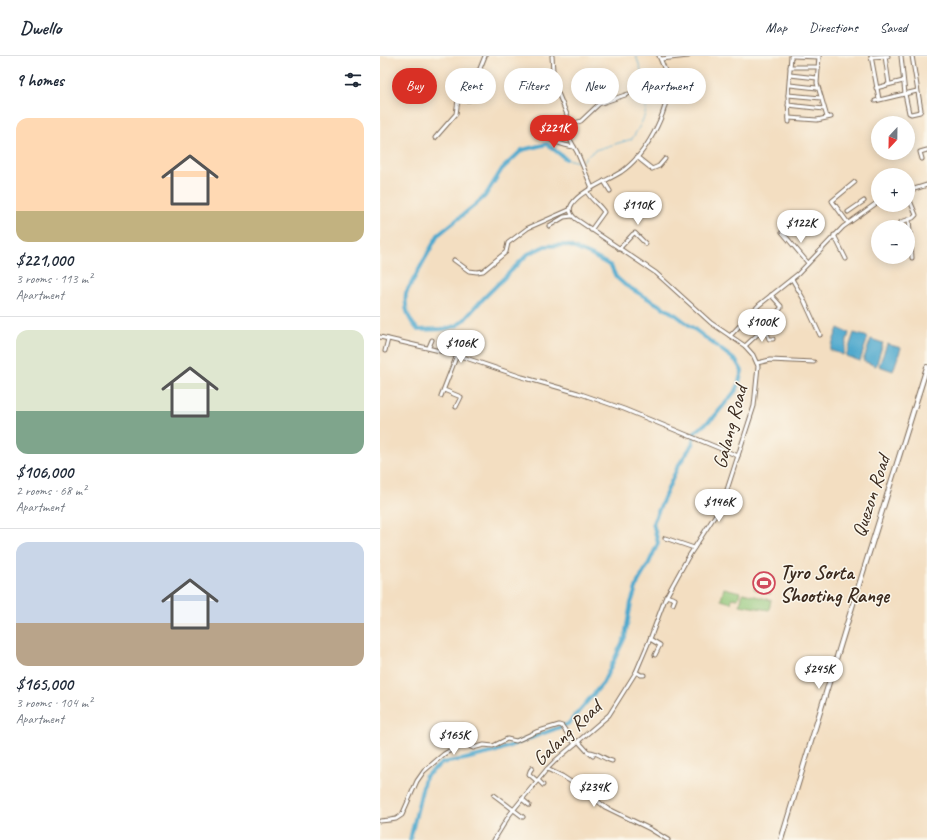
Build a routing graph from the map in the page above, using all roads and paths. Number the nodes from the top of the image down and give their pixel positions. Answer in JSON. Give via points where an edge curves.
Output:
{"nodes":[{"id":1,"x":485,"y":56,"type":"edge"},
{"id":2,"x":552,"y":56,"type":"edge"},
{"id":3,"x":688,"y":56,"type":"edge"},
{"id":4,"x":792,"y":56,"type":"edge"},
{"id":5,"x":871,"y":56,"type":"edge"},
{"id":6,"x":887,"y":56,"type":"edge"},
{"id":7,"x":901,"y":56,"type":"edge"},
{"id":8,"x":912,"y":56,"type":"edge"},
{"id":9,"x":819,"y":57,"type":"edge"},
{"id":10,"x":660,"y":58,"type":"edge"},
{"id":11,"x":790,"y":67,"type":"junction"},
{"id":12,"x":818,"y":67,"type":"junction"},
{"id":13,"x":664,"y":68,"type":"edge"},
{"id":14,"x":790,"y":75,"type":"junction"},
{"id":15,"x":817,"y":78,"type":"junction"},
{"id":16,"x":903,"y":81,"type":"junction"},
{"id":17,"x":889,"y":84,"type":"junction"},
{"id":18,"x":790,"y":85,"type":"junction"},
{"id":19,"x":817,"y":88,"type":"junction"},
{"id":20,"x":876,"y":88,"type":"junction"},
{"id":21,"x":917,"y":91,"type":"junction"},
{"id":22,"x":627,"y":94,"type":"edge"},
{"id":23,"x":905,"y":94,"type":"junction"},
{"id":24,"x":788,"y":95,"type":"junction"},
{"id":25,"x":821,"y":98,"type":"junction"},
{"id":26,"x":879,"y":99,"type":"junction"},
{"id":27,"x":875,"y":101,"type":"dead end"},
{"id":28,"x":664,"y":104,"type":"edge"},
{"id":29,"x":788,"y":105,"type":"junction"},
{"id":30,"x":824,"y":109,"type":"junction"},
{"id":31,"x":827,"y":117,"type":"junction"},
{"id":32,"x":831,"y":117,"type":"dead end"},
{"id":33,"x":569,"y":125,"type":"junction"},
{"id":34,"x":534,"y":132,"type":"dead end"},
{"id":35,"x":435,"y":138,"type":"dead end"},
{"id":36,"x":574,"y":147,"type":"junction"},
{"id":37,"x":927,"y":150,"type":"edge"},
{"id":38,"x":637,"y":158,"type":"junction"},
{"id":39,"x":665,"y":159,"type":"dead end"},
{"id":40,"x":922,"y":159,"type":"dead end"},
{"id":41,"x":604,"y":181,"type":"junction"},
{"id":42,"x":855,"y":182,"type":"dead end"},
{"id":43,"x":927,"y":185,"type":"edge"},
{"id":44,"x":592,"y":188,"type":"junction"},
{"id":45,"x":915,"y":189,"type":"edge"},
{"id":46,"x":610,"y":191,"type":"dead end"},
{"id":47,"x":587,"y":192,"type":"junction"},
{"id":48,"x":864,"y":201,"type":"dead end"},
{"id":49,"x":858,"y":204,"type":"junction"},
{"id":50,"x":871,"y":207,"type":"edge"},
{"id":51,"x":569,"y":210,"type":"junction"},
{"id":52,"x":848,"y":212,"type":"dead end"},
{"id":53,"x":863,"y":212,"type":"junction"},
{"id":54,"x":915,"y":212,"type":"edge"},
{"id":55,"x":572,"y":216,"type":"junction"},
{"id":56,"x":909,"y":218,"type":"joint"},
{"id":57,"x":904,"y":220,"type":"edge"},
{"id":58,"x":848,"y":223,"type":"junction"},
{"id":59,"x":549,"y":226,"type":"dead end"},
{"id":60,"x":591,"y":230,"type":"junction"},
{"id":61,"x":782,"y":232,"type":"dead end"},
{"id":62,"x":834,"y":235,"type":"junction"},
{"id":63,"x":646,"y":244,"type":"dead end"},
{"id":64,"x":619,"y":249,"type":"junction"},
{"id":65,"x":846,"y":259,"type":"dead end"},
{"id":66,"x":454,"y":260,"type":"dead end"},
{"id":67,"x":808,"y":263,"type":"junction"},
{"id":68,"x":792,"y":279,"type":"junction"},
{"id":69,"x":771,"y":295,"type":"junction"},
{"id":70,"x":765,"y":327,"type":"junction"},
{"id":71,"x":820,"y":335,"type":"dead end"},
{"id":72,"x":730,"y":336,"type":"junction"},
{"id":73,"x":381,"y":337,"type":"edge"},
{"id":74,"x":388,"y":339,"type":"junction"},
{"id":75,"x":773,"y":339,"type":"dead end"},
{"id":76,"x":432,"y":340,"type":"dead end"},
{"id":77,"x":380,"y":341,"type":"edge"},
{"id":78,"x":745,"y":346,"type":"junction"},
{"id":79,"x":429,"y":347,"type":"junction"},
{"id":80,"x":385,"y":351,"type":"dead end"},
{"id":81,"x":457,"y":355,"type":"junction"},
{"id":82,"x":814,"y":362,"type":"dead end"},
{"id":83,"x":757,"y":363,"type":"junction"},
{"id":84,"x":927,"y":367,"type":"edge"},
{"id":85,"x":444,"y":390,"type":"junction"},
{"id":86,"x":441,"y":396,"type":"dead end"},
{"id":87,"x":456,"y":407,"type":"dead end"},
{"id":88,"x":738,"y":456,"type":"junction"},
{"id":89,"x":665,"y":538,"type":"dead end"},
{"id":90,"x":694,"y":548,"type":"junction"},
{"id":91,"x":666,"y":596,"type":"junction"},
{"id":92,"x":673,"y":604,"type":"dead end"},
{"id":93,"x":650,"y":640,"type":"junction"},
{"id":94,"x":655,"y":655,"type":"dead end"},
{"id":95,"x":636,"y":672,"type":"junction"},
{"id":96,"x":644,"y":675,"type":"dead end"},
{"id":97,"x":578,"y":741,"type":"junction"},
{"id":98,"x":575,"y":744,"type":"junction"},
{"id":99,"x":588,"y":752,"type":"junction"},
{"id":100,"x":593,"y":756,"type":"dead end"},
{"id":101,"x":612,"y":761,"type":"dead end"},
{"id":102,"x":532,"y":768,"type":"dead end"},
{"id":103,"x":547,"y":769,"type":"junction"},
{"id":104,"x":538,"y":780,"type":"junction"},
{"id":105,"x":543,"y":785,"type":"dead end"},
{"id":106,"x":494,"y":795,"type":"dead end"},
{"id":107,"x":522,"y":799,"type":"junction"},
{"id":108,"x":529,"y":805,"type":"dead end"},
{"id":109,"x":513,"y":810,"type":"junction"},
{"id":110,"x":523,"y":817,"type":"dead end"},
{"id":111,"x":380,"y":821,"type":"edge"},
{"id":112,"x":494,"y":840,"type":"edge"},
{"id":113,"x":668,"y":840,"type":"edge"},
{"id":114,"x":781,"y":840,"type":"edge"}],
"edges":[{"from":1,"to":35,"type":"street","via":[[479,71],[470,72],[470,100],[458,100],[456,114]]},
{"from":2,"to":33,"type":"street","via":[[556,86]]},
{"from":3,"to":10,"type":"street"},
{"from":4,"to":9,"type":"street"},
{"from":4,"to":11,"type":"street"},
{"from":5,"to":6,"type":"street"},
{"from":5,"to":20,"type":"street"},
{"from":6,"to":17,"type":"street"},
{"from":7,"to":16,"type":"street"},
{"from":8,"to":21,"type":"street"},
{"from":9,"to":12,"type":"street"},
{"from":10,"to":13,"type":"street"},
{"from":11,"to":12,"type":"street"},
{"from":11,"to":14,"type":"street"},
{"from":12,"to":15,"type":"street"},
{"from":14,"to":15,"type":"street"},
{"from":14,"to":18,"type":"street"},
{"from":15,"to":19,"type":"street"},
{"from":16,"to":17,"type":"street"},
{"from":16,"to":23,"type":"street"},
{"from":17,"to":20,"type":"street"},
{"from":18,"to":19,"type":"street"},
{"from":18,"to":24,"type":"street"},
{"from":19,"to":25,"type":"street"},
{"from":20,"to":26,"type":"street"},
{"from":21,"to":23,"type":"street"},
{"from":21,"to":23,"type":"street","via":[[920,112],[909,113]]},
{"from":22,"to":33,"type":"street","via":[[599,104],[581,121]]},
{"from":23,"to":26,"type":"street"},
{"from":24,"to":25,"type":"street"},
{"from":24,"to":29,"type":"street"},
{"from":25,"to":30,"type":"street"},
{"from":26,"to":27,"type":"street"},
{"from":28,"to":38,"type":"street","via":[[657,127]]},
{"from":29,"to":30,"type":"street"},
{"from":29,"to":31,"type":"street","via":[[789,120],[817,120]]},
{"from":30,"to":31,"type":"street"},
{"from":31,"to":32,"type":"street"},
{"from":33,"to":36,"type":"street","via":[[568,136]]},
{"from":34,"to":36,"type":"street"},
{"from":36,"to":44,"type":"street"},
{"from":37,"to":40,"type":"street","via":[[920,152]]},
{"from":38,"to":39,"type":"street","via":[[652,169]]},
{"from":38,"to":41,"type":"street","via":[[621,172]]},
{"from":41,"to":44,"type":"street"},
{"from":41,"to":46,"type":"street"},
{"from":42,"to":58,"type":"street","via":[[832,202]]},
{"from":43,"to":45,"type":"street"},
{"from":44,"to":47,"type":"street"},
{"from":47,"to":51,"type":"street","via":[[573,202]]},
{"from":47,"to":60,"type":"street","via":[[604,212]]},
{"from":48,"to":49,"type":"street"},
{"from":49,"to":52,"type":"street"},
{"from":49,"to":53,"type":"street"},
{"from":50,"to":53,"type":"street"},
{"from":51,"to":55,"type":"street","name":"Galang Road"},
{"from":51,"to":66,"type":"street","via":[[528,228],[508,243],[506,252],[483,271],[469,271]]},
{"from":53,"to":58,"type":"street"},
{"from":54,"to":56,"type":"street","via":[[916,215]]},
{"from":55,"to":59,"type":"street","via":[[564,217]]},
{"from":55,"to":60,"type":"street","name":"Galang Road"},
{"from":56,"to":57,"type":"street"},
{"from":58,"to":62,"type":"street"},
{"from":60,"to":64,"type":"street","name":"Galang Road"},
{"from":61,"to":67,"type":"street"},
{"from":62,"to":65,"type":"street"},
{"from":62,"to":67,"type":"street"},
{"from":63,"to":64,"type":"street","via":[[635,233]]},
{"from":64,"to":72,"type":"street","name":"Galang Road","via":[[646,265],[711,323]]},
{"from":67,"to":68,"type":"street"},
{"from":68,"to":69,"type":"street"},
{"from":68,"to":71,"type":"street"},
{"from":69,"to":70,"type":"street","via":[[782,308]]},
{"from":69,"to":72,"type":"street"},
{"from":70,"to":75,"type":"street","via":[[769,339]]},
{"from":70,"to":78,"type":"street"},
{"from":72,"to":78,"type":"street","name":"Galang Road"},
{"from":73,"to":74,"type":"street"},
{"from":73,"to":77,"type":"street"},
{"from":74,"to":79,"type":"street"},
{"from":74,"to":80,"type":"street"},
{"from":76,"to":79,"type":"street"},
{"from":78,"to":83,"type":"street","name":"Galang Road"},
{"from":79,"to":81,"type":"street"},
{"from":81,"to":85,"type":"street"},
{"from":81,"to":88,"type":"street","via":[[624,409]]},
{"from":82,"to":83,"type":"street","via":[[770,360]]},
{"from":83,"to":88,"type":"street","name":"Galang Road","via":[[754,406]]},
{"from":84,"to":114,"type":"main road","name":"Quezon Road"},
{"from":85,"to":86,"type":"street"},
{"from":85,"to":87,"type":"street","via":[[461,397]]},
{"from":88,"to":90,"type":"street","name":"Galang Road","via":[[718,511]]},
{"from":89,"to":90,"type":"street"},
{"from":90,"to":91,"type":"street","name":"Galang Road"},
{"from":91,"to":92,"type":"street","via":[[675,599]]},
{"from":91,"to":93,"type":"street","name":"Galang Road"},
{"from":93,"to":94,"type":"street","via":[[660,645]]},
{"from":93,"to":95,"type":"street","name":"Galang Road"},
{"from":95,"to":96,"type":"street"},
{"from":95,"to":97,"type":"street","name":"Galang Road","via":[[609,715]]},
{"from":97,"to":98,"type":"street","name":"Galang Road"},
{"from":97,"to":99,"type":"street"},
{"from":98,"to":103,"type":"street","name":"Galang Road"},
{"from":98,"to":111,"type":"street","via":[[559,725],[516,741],[507,739],[493,746],[473,748],[461,744],[424,771],[402,815],[396,819]]},
{"from":99,"to":100,"type":"street"},
{"from":99,"to":101,"type":"street","via":[[594,752]]},
{"from":102,"to":104,"type":"street","via":[[529,774]]},
{"from":103,"to":104,"type":"street","name":"Galang Road"},
{"from":103,"to":113,"type":"street","via":[[585,791],[605,807]]},
{"from":104,"to":105,"type":"street"},
{"from":104,"to":107,"type":"street","name":"Galang Road"},
{"from":106,"to":109,"type":"street"},
{"from":107,"to":108,"type":"street"},
{"from":107,"to":109,"type":"street","name":"Galang Road"},
{"from":109,"to":110,"type":"street"},
{"from":109,"to":112,"type":"street","name":"Galang Road"}]}
